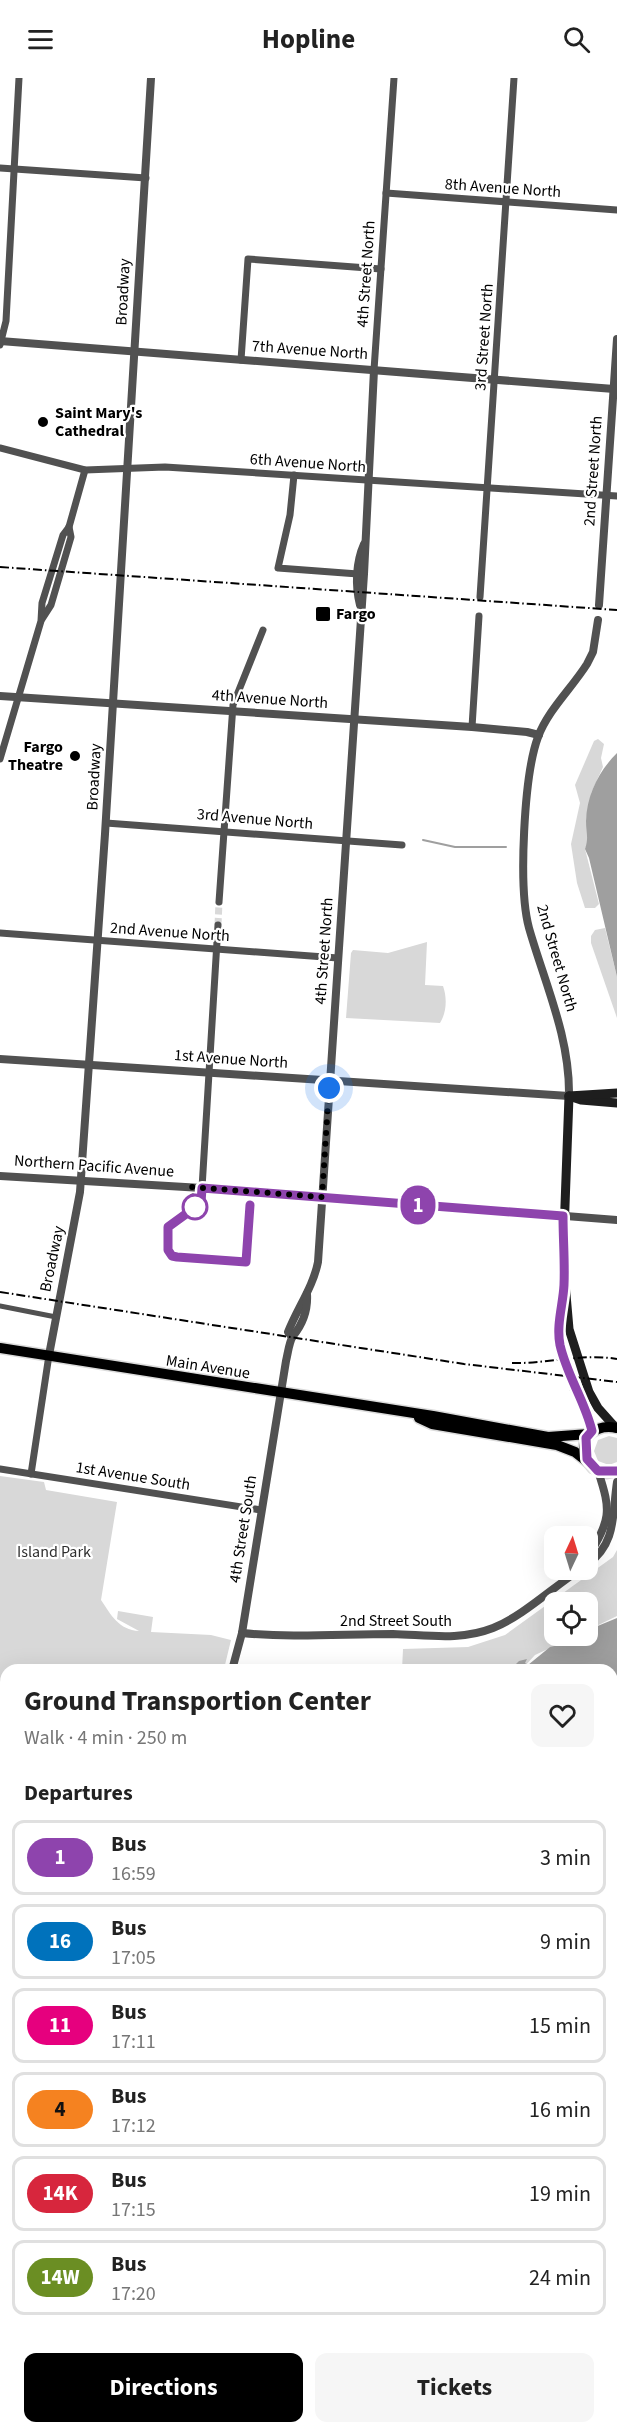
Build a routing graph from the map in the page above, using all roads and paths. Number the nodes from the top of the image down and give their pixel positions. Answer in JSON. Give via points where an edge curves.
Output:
{"nodes":[{"id":1,"x":19,"y":78,"type":"edge"},
{"id":2,"x":151,"y":78,"type":"edge"},
{"id":3,"x":394,"y":78,"type":"edge"},
{"id":4,"x":514,"y":78,"type":"edge"},
{"id":5,"x":0,"y":168,"type":"edge"},
{"id":6,"x":14,"y":170,"type":"junction"},
{"id":7,"x":146,"y":178,"type":"junction"},
{"id":8,"x":386,"y":194,"type":"junction"},
{"id":9,"x":507,"y":202,"type":"junction"},
{"id":10,"x":617,"y":210,"type":"edge"},
{"id":11,"x":381,"y":269,"type":"junction"},
{"id":12,"x":617,"y":339,"type":"edge"},
{"id":13,"x":0,"y":342,"type":"edge"},
{"id":14,"x":135,"y":353,"type":"junction"},
{"id":15,"x":241,"y":360,"type":"junction"},
{"id":16,"x":374,"y":370,"type":"junction"},
{"id":17,"x":495,"y":380,"type":"junction"},
{"id":18,"x":615,"y":389,"type":"edge"},
{"id":19,"x":0,"y":448,"type":"edge"},
{"id":20,"x":127,"y":467,"type":"junction"},
{"id":21,"x":85,"y":470,"type":"junction"},
{"id":22,"x":294,"y":475,"type":"junction"},
{"id":23,"x":368,"y":481,"type":"junction"},
{"id":24,"x":487,"y":488,"type":"junction"},
{"id":25,"x":605,"y":495,"type":"junction"},
{"id":26,"x":617,"y":496,"type":"edge"},
{"id":27,"x":364,"y":544,"type":"junction"},
{"id":28,"x":358,"y":574,"type":"junction"},
{"id":29,"x":480,"y":597,"type":"dead end"},
{"id":30,"x":599,"y":605,"type":"dead end"},
{"id":31,"x":360,"y":608,"type":"junction"},
{"id":32,"x":479,"y":616,"type":"dead end"},
{"id":33,"x":598,"y":620,"type":"dead end"},
{"id":34,"x":263,"y":630,"type":"dead end"},
{"id":35,"x":0,"y":696,"type":"edge"},
{"id":36,"x":18,"y":699,"type":"junction"},
{"id":37,"x":113,"y":704,"type":"junction"},
{"id":38,"x":233,"y":712,"type":"junction"},
{"id":39,"x":354,"y":719,"type":"junction"},
{"id":40,"x":472,"y":728,"type":"junction"},
{"id":41,"x":538,"y":735,"type":"junction"},
{"id":42,"x":0,"y":759,"type":"edge"},
{"id":43,"x":106,"y":823,"type":"junction"},
{"id":44,"x":225,"y":830,"type":"junction"},
{"id":45,"x":347,"y":840,"type":"junction"},
{"id":46,"x":402,"y":845,"type":"dead end"},
{"id":47,"x":219,"y":902,"type":"tunnel mouth"},
{"id":48,"x":218,"y":925,"type":"tunnel mouth"},
{"id":49,"x":0,"y":933,"type":"edge"},
{"id":50,"x":98,"y":940,"type":"junction"},
{"id":51,"x":216,"y":949,"type":"junction"},
{"id":52,"x":338,"y":958,"type":"junction"},
{"id":53,"x":0,"y":1059,"type":"edge"},
{"id":54,"x":90,"y":1065,"type":"junction"},
{"id":55,"x":208,"y":1072,"type":"junction"},
{"id":56,"x":330,"y":1080,"type":"junction"},
{"id":57,"x":617,"y":1093,"type":"edge"},
{"id":58,"x":569,"y":1096,"type":"junction"},
{"id":59,"x":600,"y":1098,"type":"junction"},
{"id":60,"x":617,"y":1103,"type":"edge"},
{"id":61,"x":0,"y":1176,"type":"edge"},
{"id":62,"x":81,"y":1181,"type":"junction"},
{"id":63,"x":202,"y":1188,"type":"junction"},
{"id":64,"x":322,"y":1197,"type":"junction"},
{"id":65,"x":563,"y":1216,"type":"junction"},
{"id":66,"x":617,"y":1220,"type":"edge"},
{"id":67,"x":564,"y":1285,"type":"junction"},
{"id":68,"x":0,"y":1306,"type":"edge"},
{"id":69,"x":56,"y":1317,"type":"junction"},
{"id":70,"x":0,"y":1348,"type":"edge"},
{"id":71,"x":49,"y":1355,"type":"junction"},
{"id":72,"x":280,"y":1394,"type":"junction"},
{"id":73,"x":410,"y":1414,"type":"junction"},
{"id":74,"x":617,"y":1428,"type":"edge"},
{"id":75,"x":590,"y":1432,"type":"junction"},
{"id":76,"x":589,"y":1463,"type":"junction"},
{"id":77,"x":0,"y":1469,"type":"edge"},
{"id":78,"x":598,"y":1471,"type":"junction"},
{"id":79,"x":617,"y":1471,"type":"edge"},
{"id":80,"x":31,"y":1474,"type":"junction"},
{"id":81,"x":617,"y":1482,"type":"edge"},
{"id":82,"x":616,"y":1501,"type":"edge"},
{"id":83,"x":261,"y":1510,"type":"junction"},
{"id":84,"x":598,"y":1540,"type":"edge"},
{"id":85,"x":598,"y":1555,"type":"edge"},
{"id":86,"x":563,"y":1580,"type":"edge"},
{"id":87,"x":242,"y":1633,"type":"junction"},
{"id":88,"x":234,"y":1664,"type":"edge"}],
"edges":[{"from":1,"to":6,"type":"street"},
{"from":2,"to":7,"type":"street","name":"Broadway"},
{"from":3,"to":8,"type":"street","name":"4th Street North"},
{"from":4,"to":9,"type":"street","name":"3rd Street North"},
{"from":5,"to":6,"type":"street"},
{"from":6,"to":7,"type":"street"},
{"from":6,"to":13,"type":"street","via":[[6,321]]},
{"from":7,"to":14,"type":"street","name":"Broadway"},
{"from":8,"to":9,"type":"street","name":"8th Avenue North"},
{"from":8,"to":11,"type":"street","name":"4th Street North"},
{"from":9,"to":10,"type":"street","name":"8th Avenue North"},
{"from":9,"to":17,"type":"street","name":"3rd Street North"},
{"from":11,"to":15,"type":"street","via":[[248,259]]},
{"from":11,"to":16,"type":"street","name":"4th Street North"},
{"from":12,"to":18,"type":"street","name":"2nd Street North"},
{"from":13,"to":14,"type":"street","name":"7th Avenue North"},
{"from":14,"to":15,"type":"street","name":"7th Avenue North"},
{"from":14,"to":20,"type":"street","name":"Broadway"},
{"from":15,"to":16,"type":"street","name":"7th Avenue North"},
{"from":16,"to":17,"type":"street","name":"7th Avenue North"},
{"from":16,"to":23,"type":"street","name":"4th Street North"},
{"from":17,"to":18,"type":"street","name":"7th Avenue North"},
{"from":17,"to":24,"type":"street","name":"3rd Street North"},
{"from":18,"to":25,"type":"street","name":"2nd Street North"},
{"from":19,"to":21,"type":"street","name":"6th Avenue North"},
{"from":20,"to":21,"type":"street","name":"6th Avenue North"},
{"from":20,"to":22,"type":"street","name":"6th Avenue North"},
{"from":20,"to":37,"type":"street","name":"Broadway"},
{"from":21,"to":36,"type":"street","via":[[42,603],[41,621]]},
{"from":22,"to":23,"type":"street","name":"6th Avenue North"},
{"from":22,"to":28,"type":"street","via":[[289,525],[278,568]]},
{"from":23,"to":24,"type":"street","name":"6th Avenue North"},
{"from":23,"to":27,"type":"street","name":"4th Street North"},
{"from":24,"to":25,"type":"street","name":"6th Avenue North"},
{"from":24,"to":29,"type":"street","name":"3rd Street North"},
{"from":25,"to":26,"type":"street","name":"6th Avenue North"},
{"from":25,"to":30,"type":"street","name":"2nd Street North"},
{"from":27,"to":28,"type":"street","name":"4th Street North"},
{"from":27,"to":31,"type":"street","name":"4th Street North"},
{"from":28,"to":31,"type":"street","name":"4th Street North"},
{"from":31,"to":39,"type":"street","name":"4th Street North"},
{"from":32,"to":40,"type":"street"},
{"from":33,"to":41,"type":"street","name":"2nd Street North","via":[[587,664]]},
{"from":34,"to":38,"type":"street"},
{"from":35,"to":36,"type":"street","name":"4th Avenue North"},
{"from":36,"to":37,"type":"street","name":"4th Avenue North"},
{"from":36,"to":42,"type":"street"},
{"from":37,"to":38,"type":"street","name":"4th Avenue North"},
{"from":37,"to":43,"type":"street","name":"Broadway"},
{"from":38,"to":39,"type":"street","name":"4th Avenue North"},
{"from":38,"to":44,"type":"street"},
{"from":39,"to":40,"type":"street","name":"4th Avenue North"},
{"from":39,"to":45,"type":"street","name":"4th Street North"},
{"from":40,"to":41,"type":"street","name":"4th Avenue North"},
{"from":41,"to":58,"type":"street","name":"2nd Street North","via":[[529,789],[523,886],[528,925],[562,1028],[569,1066]]},
{"from":43,"to":44,"type":"street","name":"3rd Avenue North"},
{"from":43,"to":50,"type":"street","name":"Broadway"},
{"from":44,"to":45,"type":"street","name":"3rd Avenue North"},
{"from":44,"to":47,"type":"street"},
{"from":45,"to":46,"type":"street","name":"3rd Avenue North"},
{"from":45,"to":52,"type":"street","name":"4th Street North"},
{"from":48,"to":51,"type":"street"},
{"from":49,"to":50,"type":"street","name":"2nd Avenue North"},
{"from":50,"to":51,"type":"street","name":"2nd Avenue North"},
{"from":50,"to":54,"type":"street","name":"Broadway"},
{"from":51,"to":52,"type":"street","name":"2nd Avenue North"},
{"from":51,"to":55,"type":"street"},
{"from":52,"to":56,"type":"street","name":"4th Street North"},
{"from":53,"to":54,"type":"street","name":"1st Avenue North"},
{"from":54,"to":55,"type":"street","name":"1st Avenue North"},
{"from":54,"to":62,"type":"street","name":"Broadway"},
{"from":55,"to":56,"type":"street","name":"1st Avenue North"},
{"from":55,"to":63,"type":"street"},
{"from":56,"to":58,"type":"street","name":"1st Avenue North"},
{"from":56,"to":64,"type":"street","name":"4th Street North"},
{"from":57,"to":59,"type":"main road","name":"1st Avenue North"},
{"from":58,"to":59,"type":"main road","name":"1st Avenue North"},
{"from":58,"to":65,"type":"main road","name":"2nd Street North"},
{"from":59,"to":60,"type":"main road","name":"1st Avenue North"},
{"from":61,"to":62,"type":"street","name":"Northern Pacific Avenue"},
{"from":62,"to":63,"type":"street","name":"Northern Pacific Avenue"},
{"from":62,"to":69,"type":"street","name":"Broadway"},
{"from":63,"to":64,"type":"street","name":"Northern Pacific Avenue"},
{"from":64,"to":65,"type":"street","name":"Northern Pacific Avenue"},
{"from":64,"to":72,"type":"street","name":"4th Street North","via":[[315,1278],[307,1294],[308,1305],[292,1337]]},
{"from":65,"to":66,"type":"street","name":"Northern Pacific Avenue"},
{"from":65,"to":67,"type":"main road","name":"2nd Street North"},
{"from":67,"to":74,"type":"main road","name":"2nd Street North","via":[[573,1343],[589,1392]]},
{"from":67,"to":75,"type":"main road","name":"2nd Street North","via":[[558,1331],[574,1389],[588,1412]]},
{"from":68,"to":69,"type":"street"},
{"from":69,"to":71,"type":"street","name":"Broadway"},
{"from":70,"to":71,"type":"main road","name":"Main Avenue"},
{"from":71,"to":72,"type":"main road","name":"Main Avenue"},
{"from":71,"to":80,"type":"street","name":"Broadway"},
{"from":72,"to":73,"type":"main road","name":"Main Avenue"},
{"from":72,"to":83,"type":"street","name":"4th Street South"},
{"from":73,"to":75,"type":"main road","name":"Main Avenue","via":[[548,1437]]},
{"from":73,"to":76,"type":"main road","name":"Main Avenue","via":[[432,1424],[557,1444]]},
{"from":74,"to":75,"type":"main road","name":"Main Avenue","via":[[599,1427]]},
{"from":75,"to":76,"type":"main road","via":[[585,1453]]},
{"from":76,"to":78,"type":"main road","name":"Main Avenue"},
{"from":77,"to":80,"type":"street","name":"1st Avenue South"},
{"from":78,"to":79,"type":"main road"},
{"from":78,"to":84,"type":"street","via":[[608,1507],[606,1526]]},
{"from":80,"to":83,"type":"street","name":"1st Avenue South"},
{"from":81,"to":82,"type":"street"},
{"from":82,"to":85,"type":"street","via":[[612,1533]]},
{"from":83,"to":87,"type":"street","name":"4th Street South"},
{"from":86,"to":87,"type":"street","name":"2nd Street South","via":[[496,1627],[473,1635],[285,1637]]},
{"from":87,"to":88,"type":"street","name":"4th Street South"}]}
